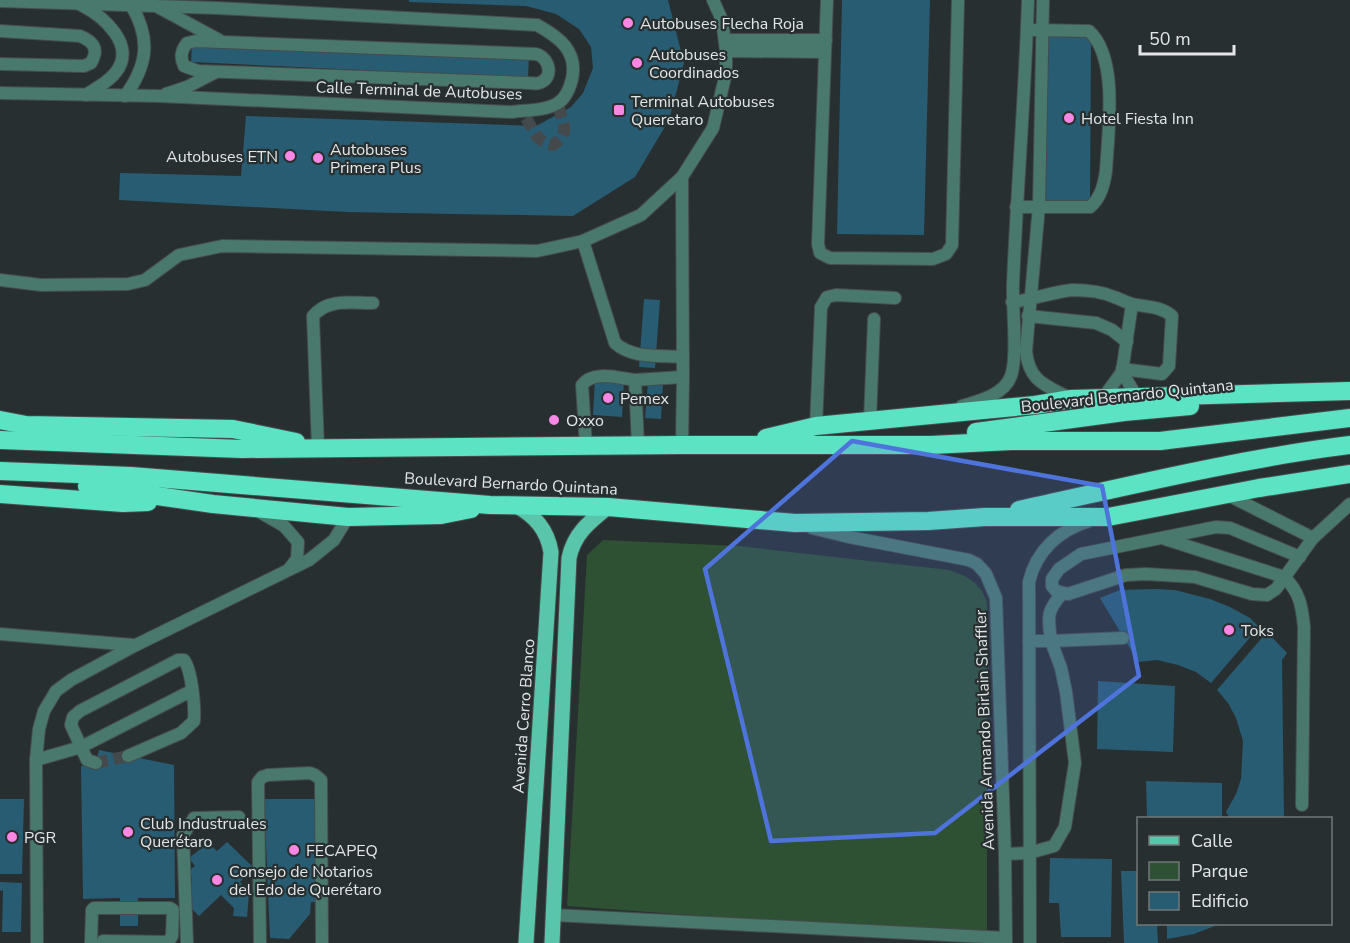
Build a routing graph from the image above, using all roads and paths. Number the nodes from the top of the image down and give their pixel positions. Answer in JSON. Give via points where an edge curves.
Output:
{"nodes":[{"id":1,"x":712,"y":0,"type":"edge"},
{"id":2,"x":827,"y":0,"type":"edge"},
{"id":3,"x":958,"y":0,"type":"edge"},
{"id":4,"x":1028,"y":0,"type":"edge"},
{"id":5,"x":1043,"y":0,"type":"edge"},
{"id":6,"x":0,"y":1,"type":"edge"},
{"id":7,"x":77,"y":4,"type":"junction"},
{"id":8,"x":130,"y":5,"type":"junction"},
{"id":9,"x":157,"y":6,"type":"junction"},
{"id":10,"x":1027,"y":30,"type":"junction"},
{"id":11,"x":1042,"y":30,"type":"junction"},
{"id":12,"x":0,"y":31,"type":"edge"},
{"id":13,"x":223,"y":42,"type":"junction"},
{"id":14,"x":726,"y":46,"type":"junction"},
{"id":15,"x":825,"y":46,"type":"junction"},
{"id":16,"x":0,"y":64,"type":"edge"},
{"id":17,"x":219,"y":71,"type":"junction"},
{"id":18,"x":0,"y":93,"type":"edge"},
{"id":19,"x":86,"y":95,"type":"junction"},
{"id":20,"x":125,"y":96,"type":"junction"},
{"id":21,"x":159,"y":96,"type":"junction"},
{"id":22,"x":512,"y":112,"type":"junction"},
{"id":23,"x":526,"y":118,"type":"tunnel mouth"},
{"id":24,"x":682,"y":177,"type":"junction"},
{"id":25,"x":1039,"y":206,"type":"junction"},
{"id":26,"x":1016,"y":207,"type":"junction"},
{"id":27,"x":583,"y":242,"type":"junction"},
{"id":28,"x":0,"y":280,"type":"edge"},
{"id":29,"x":894,"y":298,"type":"dead end"},
{"id":30,"x":1030,"y":300,"type":"junction"},
{"id":31,"x":1012,"y":302,"type":"junction"},
{"id":32,"x":372,"y":303,"type":"dead end"},
{"id":33,"x":1132,"y":304,"type":"junction"},
{"id":34,"x":1028,"y":316,"type":"junction"},
{"id":35,"x":874,"y":319,"type":"dead end"},
{"id":36,"x":1127,"y":342,"type":"junction"},
{"id":37,"x":683,"y":357,"type":"junction"},
{"id":38,"x":1122,"y":370,"type":"junction"},
{"id":39,"x":683,"y":377,"type":"junction"},
{"id":40,"x":635,"y":380,"type":"junction"},
{"id":41,"x":1350,"y":392,"type":"edge"},
{"id":42,"x":1137,"y":397,"type":"junction"},
{"id":43,"x":1103,"y":398,"type":"junction"},
{"id":44,"x":1071,"y":399,"type":"junction"},
{"id":45,"x":932,"y":414,"type":"junction"},
{"id":46,"x":1350,"y":418,"type":"edge"},
{"id":47,"x":0,"y":420,"type":"edge"},
{"id":48,"x":870,"y":420,"type":"junction"},
{"id":49,"x":816,"y":426,"type":"junction"},
{"id":50,"x":2,"y":439,"type":"edge"},
{"id":51,"x":909,"y":444,"type":"junction"},
{"id":52,"x":682,"y":445,"type":"junction"},
{"id":53,"x":1350,"y":445,"type":"edge"},
{"id":54,"x":638,"y":446,"type":"junction"},
{"id":55,"x":735,"y":446,"type":"junction"},
{"id":56,"x":586,"y":447,"type":"junction"},
{"id":57,"x":318,"y":448,"type":"junction"},
{"id":58,"x":0,"y":472,"type":"edge"},
{"id":59,"x":1350,"y":474,"type":"edge"},
{"id":60,"x":0,"y":494,"type":"edge"},
{"id":61,"x":1226,"y":494,"type":"junction"},
{"id":62,"x":177,"y":499,"type":"junction"},
{"id":63,"x":1350,"y":504,"type":"edge"},
{"id":64,"x":490,"y":505,"type":"junction"},
{"id":65,"x":515,"y":505,"type":"junction"},
{"id":66,"x":249,"y":506,"type":"junction"},
{"id":67,"x":608,"y":507,"type":"junction"},
{"id":68,"x":348,"y":517,"type":"junction"},
{"id":69,"x":985,"y":517,"type":"junction"},
{"id":70,"x":1107,"y":517,"type":"junction"},
{"id":71,"x":795,"y":523,"type":"junction"},
{"id":72,"x":1163,"y":538,"type":"junction"},
{"id":73,"x":1313,"y":538,"type":"junction"},
{"id":74,"x":1299,"y":557,"type":"junction"},
{"id":75,"x":283,"y":573,"type":"junction"},
{"id":76,"x":1284,"y":577,"type":"junction"},
{"id":77,"x":1062,"y":594,"type":"junction"},
{"id":78,"x":0,"y":634,"type":"edge"},
{"id":79,"x":1124,"y":638,"type":"dead end"},
{"id":80,"x":1029,"y":641,"type":"junction"},
{"id":81,"x":1051,"y":641,"type":"junction"},
{"id":82,"x":134,"y":646,"type":"junction"},
{"id":83,"x":191,"y":691,"type":"junction"},
{"id":84,"x":81,"y":747,"type":"junction"},
{"id":85,"x":128,"y":756,"type":"tunnel mouth"},
{"id":86,"x":36,"y":760,"type":"junction"},
{"id":87,"x":96,"y":764,"type":"dead end"},
{"id":88,"x":1302,"y":805,"type":"dead end"},
{"id":89,"x":239,"y":818,"type":"dead end"},
{"id":90,"x":1005,"y":854,"type":"junction"},
{"id":91,"x":1029,"y":854,"type":"junction"},
{"id":92,"x":554,"y":915,"type":"junction"},
{"id":93,"x":1006,"y":940,"type":"edge"},
{"id":94,"x":97,"y":942,"type":"edge"},
{"id":95,"x":38,"y":943,"type":"edge"},
{"id":96,"x":187,"y":943,"type":"edge"},
{"id":97,"x":260,"y":943,"type":"edge"},
{"id":98,"x":322,"y":943,"type":"edge"},
{"id":99,"x":526,"y":943,"type":"edge"},
{"id":100,"x":552,"y":943,"type":"edge"},
{"id":101,"x":1030,"y":943,"type":"edge"}],
"edges":[{"from":1,"to":14,"type":"street","via":[[722,20]]},
{"from":2,"to":15,"type":"street"},
{"from":3,"to":15,"type":"street","via":[[952,245],[946,254],[933,259],[830,258],[820,254]]},
{"from":4,"to":10,"type":"street"},
{"from":5,"to":11,"type":"street"},
{"from":6,"to":7,"type":"street","name":"Calle Terminal de Autobuses"},
{"from":7,"to":8,"type":"street","name":"Calle Terminal de Autobuses"},
{"from":7,"to":19,"type":"street","via":[[109,23],[123,51],[118,70]]},
{"from":8,"to":9,"type":"street","name":"Calle Terminal de Autobuses"},
{"from":8,"to":20,"type":"street","via":[[142,30],[144,60]]},
{"from":9,"to":13,"type":"street"},
{"from":9,"to":22,"type":"street","name":"Calle Terminal de Autobuses","via":[[537,25],[556,35],[569,49],[574,68],[569,89],[559,105]]},
{"from":10,"to":11,"type":"street"},
{"from":10,"to":26,"type":"street"},
{"from":11,"to":25,"type":"street"},
{"from":11,"to":25,"type":"street","via":[[1089,32],[1105,56],[1109,74],[1106,171],[1096,203],[1086,208]]},
{"from":12,"to":16,"type":"street","via":[[80,36],[90,40],[94,52],[91,63],[84,66]]},
{"from":13,"to":17,"type":"street","via":[[196,40],[182,49],[181,58],[189,69]]},
{"from":13,"to":17,"type":"street","via":[[525,53],[542,55],[549,63],[546,79],[539,83]]},
{"from":14,"to":15,"type":"street"},
{"from":14,"to":24,"type":"street","via":[[726,73],[713,128]]},
{"from":17,"to":21,"type":"street"},
{"from":18,"to":19,"type":"street","name":"Calle Terminal de Autobuses"},
{"from":19,"to":20,"type":"street","name":"Calle Terminal de Autobuses"},
{"from":20,"to":21,"type":"street","name":"Calle Terminal de Autobuses"},
{"from":21,"to":22,"type":"street","name":"Calle Terminal de Autobuses"},
{"from":22,"to":23,"type":"street"},
{"from":24,"to":27,"type":"street","via":[[641,215]]},
{"from":24,"to":37,"type":"street"},
{"from":25,"to":26,"type":"street"},
{"from":25,"to":30,"type":"street"},
{"from":26,"to":31,"type":"street"},
{"from":27,"to":28,"type":"street","via":[[537,250],[222,246],[179,255],[145,280],[128,284],[40,285]]},
{"from":27,"to":37,"type":"street","via":[[615,343],[632,354]]},
{"from":29,"to":49,"type":"street","via":[[827,297],[821,307]]},
{"from":30,"to":31,"type":"street"},
{"from":30,"to":33,"type":"street","via":[[1071,290],[1112,295]]},
{"from":30,"to":34,"type":"street"},
{"from":31,"to":45,"type":"street","via":[[1010,378],[991,396]]},
{"from":32,"to":57,"type":"street","via":[[331,303],[313,316]]},
{"from":33,"to":36,"type":"street"},
{"from":33,"to":38,"type":"street","via":[[1158,308],[1172,316],[1169,366],[1162,374]]},
{"from":34,"to":36,"type":"street","via":[[1096,323]]},
{"from":34,"to":44,"type":"street","via":[[1026,351],[1030,371]]},
{"from":35,"to":48,"type":"street"},
{"from":36,"to":38,"type":"street"},
{"from":37,"to":39,"type":"street"},
{"from":38,"to":42,"type":"street"},
{"from":38,"to":43,"type":"street"},
{"from":39,"to":40,"type":"street"},
{"from":39,"to":52,"type":"street"},
{"from":40,"to":54,"type":"street"},
{"from":40,"to":56,"type":"street","via":[[587,378],[582,385]]},
{"from":41,"to":42,"type":"highway"},
{"from":41,"to":51,"type":"highway","name":"Boulevard Bernardo Quintana","via":[[1124,412]]},
{"from":42,"to":43,"type":"highway"},
{"from":43,"to":44,"type":"highway"},
{"from":44,"to":45,"type":"highway"},
{"from":45,"to":48,"type":"highway"},
{"from":46,"to":51,"type":"highway","name":"Boulevard Bernardo Quintana","via":[[1160,441]]},
{"from":47,"to":57,"type":"highway","via":[[26,425],[233,429]]},
{"from":48,"to":49,"type":"highway"},
{"from":49,"to":55,"type":"highway"},
{"from":50,"to":57,"type":"highway","name":"Boulevard Bernardo Quintana","via":[[242,449]]},
{"from":51,"to":55,"type":"highway","name":"Boulevard Bernardo Quintana"},
{"from":52,"to":54,"type":"highway","name":"Boulevard Bernardo Quintana"},
{"from":52,"to":55,"type":"highway","name":"Boulevard Bernardo Quintana"},
{"from":53,"to":69,"type":"highway","name":"Boulevard Bernardo Quintana","via":[[1233,464]]},
{"from":54,"to":56,"type":"highway","name":"Boulevard Bernardo Quintana"},
{"from":56,"to":57,"type":"highway","name":"Boulevard Bernardo Quintana"},
{"from":58,"to":62,"type":"highway","via":[[28,480]]},
{"from":58,"to":64,"type":"highway","name":"Boulevard Bernardo Quintana","via":[[131,476]]},
{"from":59,"to":61,"type":"highway","name":"Boulevard Bernardo Quintana"},
{"from":60,"to":62,"type":"highway","via":[[123,503]]},
{"from":61,"to":70,"type":"highway","name":"Boulevard Bernardo Quintana"},
{"from":61,"to":73,"type":"street"},
{"from":62,"to":66,"type":"highway"},
{"from":63,"to":73,"type":"street"},
{"from":64,"to":65,"type":"highway","name":"Boulevard Bernardo Quintana"},
{"from":64,"to":68,"type":"highway","via":[[441,515]]},
{"from":65,"to":67,"type":"highway","name":"Boulevard Bernardo Quintana"},
{"from":65,"to":99,"type":"main road","name":"Avenida Cerro Blanco","via":[[541,526],[551,552]]},
{"from":66,"to":68,"type":"highway"},
{"from":66,"to":75,"type":"street","via":[[284,526],[298,542],[297,559]]},
{"from":67,"to":71,"type":"highway","name":"Boulevard Bernardo Quintana"},
{"from":67,"to":92,"type":"main road","via":[[584,526],[569,558]]},
{"from":68,"to":75,"type":"street","via":[[334,540],[309,560]]},
{"from":69,"to":70,"type":"highway","name":"Boulevard Bernardo Quintana"},
{"from":69,"to":71,"type":"highway","name":"Boulevard Bernardo Quintana"},
{"from":70,"to":80,"type":"street","via":[[1080,524],[1040,554],[1029,582]]},
{"from":71,"to":90,"type":"street","name":"Avenida Armando Birlain Shaffler","via":[[960,557],[977,564],[986,574],[996,598]]},
{"from":72,"to":74,"type":"street","via":[[1216,527],[1230,528]]},
{"from":72,"to":76,"type":"street"},
{"from":72,"to":77,"type":"street","via":[[1081,554],[1059,569],[1052,579],[1052,586]]},
{"from":73,"to":74,"type":"street"},
{"from":74,"to":76,"type":"street"},
{"from":75,"to":82,"type":"street"},
{"from":76,"to":77,"type":"street","via":[[1267,595],[1195,577],[1146,574],[1126,575]]},
{"from":76,"to":88,"type":"street","via":[[1294,586],[1301,602],[1304,627]]},
{"from":77,"to":81,"type":"street","via":[[1050,606]]},
{"from":78,"to":82,"type":"street"},
{"from":79,"to":81,"type":"street"},
{"from":80,"to":81,"type":"street"},
{"from":80,"to":91,"type":"street"},
{"from":81,"to":91,"type":"street","via":[[1066,692],[1074,763],[1065,827],[1054,846]]},
{"from":82,"to":86,"type":"street","via":[[56,692],[44,711]]},
{"from":83,"to":84,"type":"street"},
{"from":83,"to":84,"type":"street","via":[[187,664],[178,660],[73,717],[71,725]]},
{"from":83,"to":85,"type":"street","via":[[194,721],[190,726],[181,734]]},
{"from":84,"to":86,"type":"street"},
{"from":84,"to":87,"type":"street","via":[[87,760]]},
{"from":86,"to":95,"type":"street"},
{"from":89,"to":96,"type":"street","via":[[194,818],[183,835]]},
{"from":90,"to":91,"type":"street"},
{"from":90,"to":93,"type":"street","name":"Avenida Armando Birlain Shaffler"},
{"from":91,"to":101,"type":"street"},
{"from":92,"to":93,"type":"street"},
{"from":92,"to":100,"type":"main road"},
{"from":94,"to":94,"type":"street","via":[[168,942],[172,936],[173,910],[94,908]]},
{"from":97,"to":98,"type":"street","via":[[258,782],[267,775],[310,773],[321,780]]}]}
